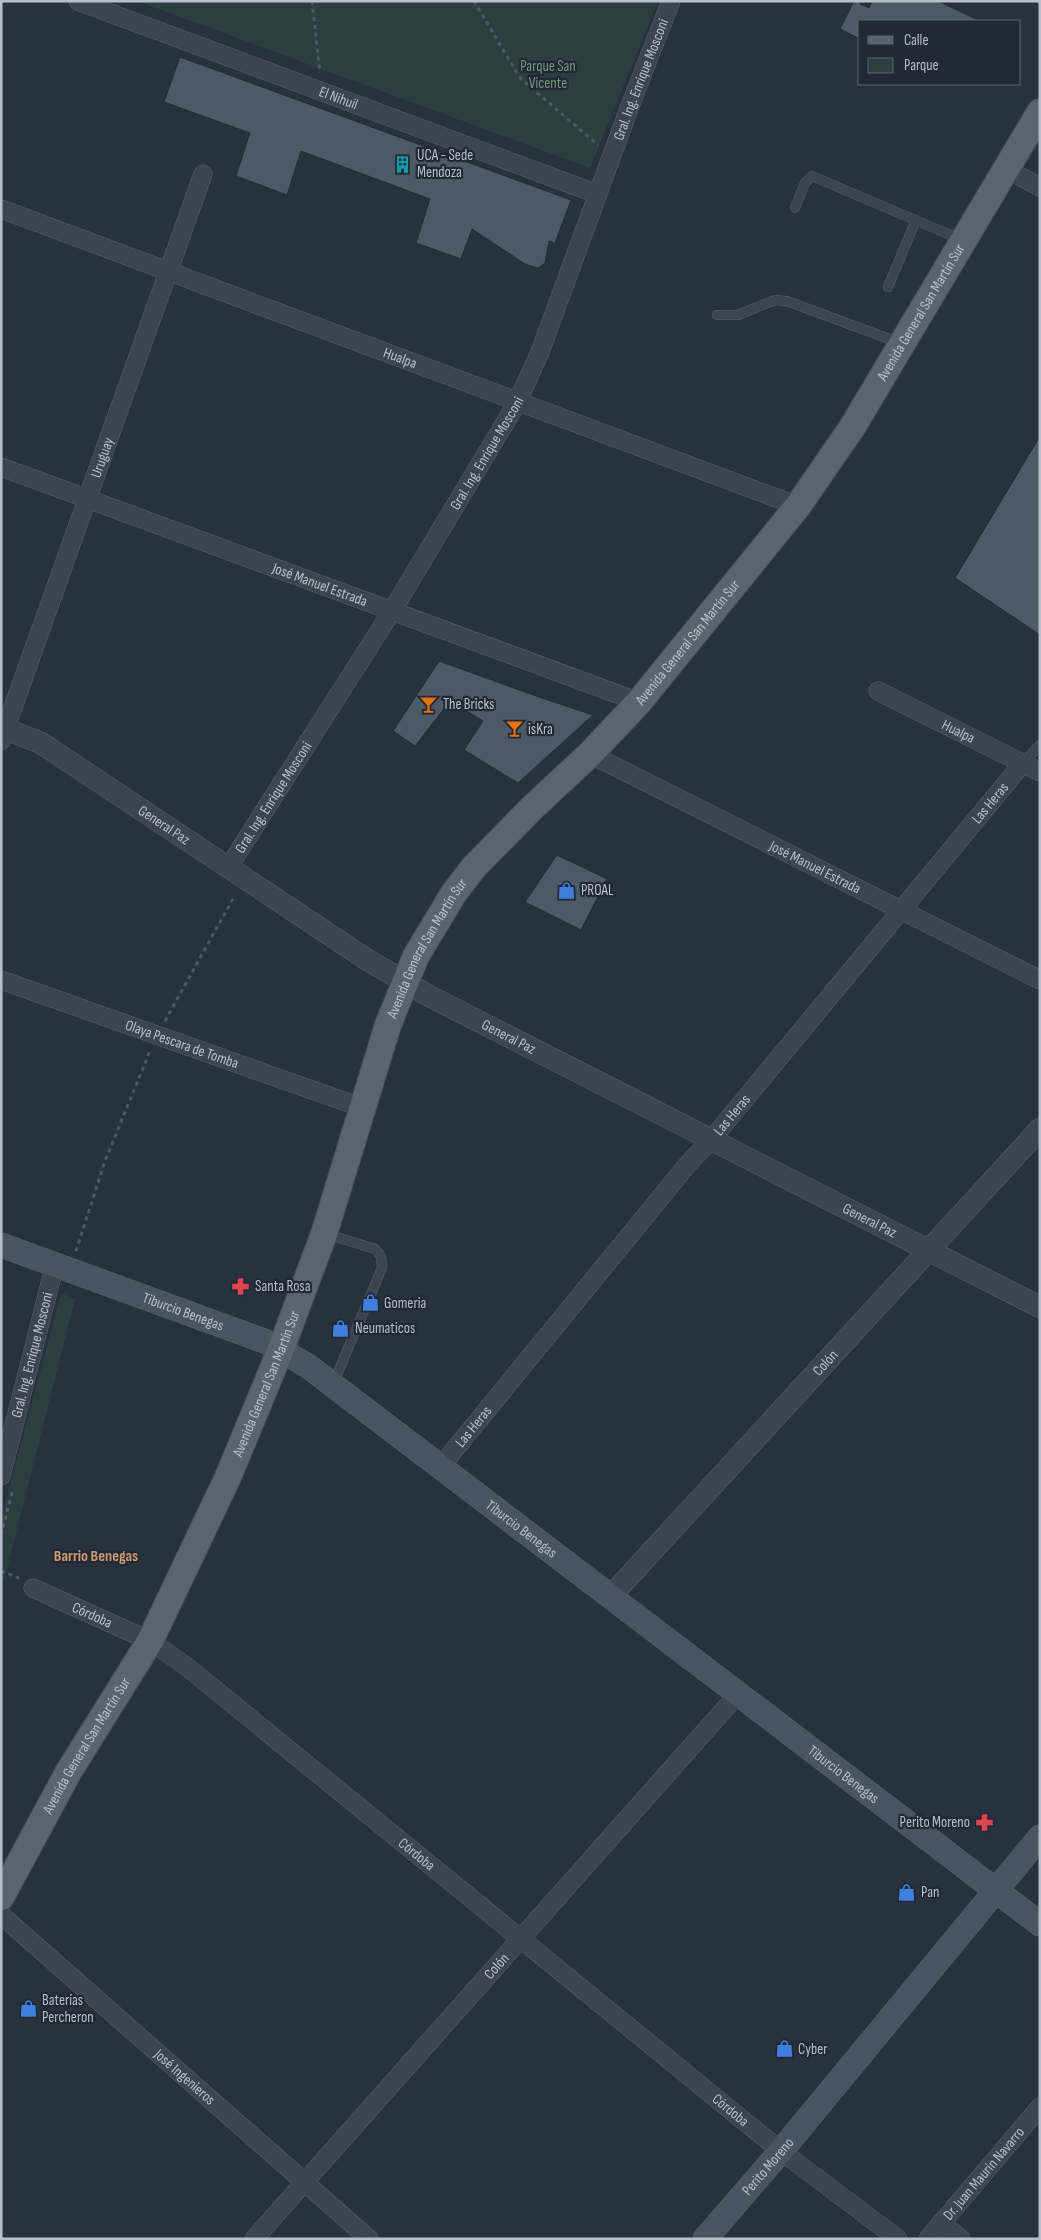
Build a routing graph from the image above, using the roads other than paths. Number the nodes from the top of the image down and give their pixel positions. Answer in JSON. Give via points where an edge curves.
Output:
{"nodes":[{"id":1,"x":78,"y":1,"type":"edge"},
{"id":2,"x":672,"y":1,"type":"edge"},
{"id":3,"x":1040,"y":112,"type":"edge"},
{"id":4,"x":1006,"y":169,"type":"junction"},
{"id":5,"x":203,"y":174,"type":"dead end"},
{"id":6,"x":1040,"y":188,"type":"edge"},
{"id":7,"x":597,"y":194,"type":"junction"},
{"id":8,"x":795,"y":208,"type":"dead end"},
{"id":9,"x":1,"y":209,"type":"edge"},
{"id":10,"x":916,"y":220,"type":"junction"},
{"id":11,"x":965,"y":241,"type":"junction"},
{"id":12,"x":169,"y":272,"type":"junction"},
{"id":13,"x":888,"y":287,"type":"dead end"},
{"id":14,"x":717,"y":315,"type":"dead end"},
{"id":15,"x":903,"y":344,"type":"junction"},
{"id":16,"x":517,"y":402,"type":"junction"},
{"id":17,"x":1,"y":467,"type":"edge"},
{"id":18,"x":89,"y":499,"type":"junction"},
{"id":19,"x":798,"y":506,"type":"junction"},
{"id":20,"x":392,"y":611,"type":"junction"},
{"id":21,"x":878,"y":691,"type":"dead end"},
{"id":22,"x":640,"y":702,"type":"junction"},
{"id":23,"x":3,"y":732,"type":"edge"},
{"id":24,"x":1040,"y":745,"type":"edge"},
{"id":25,"x":590,"y":754,"type":"junction"},
{"id":26,"x":1023,"y":763,"type":"junction"},
{"id":27,"x":1040,"y":772,"type":"edge"},
{"id":28,"x":228,"y":868,"type":"junction"},
{"id":29,"x":900,"y":910,"type":"junction"},
{"id":30,"x":1,"y":980,"type":"edge"},
{"id":31,"x":1040,"y":980,"type":"edge"},
{"id":32,"x":404,"y":982,"type":"junction"},
{"id":33,"x":363,"y":1108,"type":"junction"},
{"id":34,"x":1040,"y":1129,"type":"edge"},
{"id":35,"x":711,"y":1140,"type":"junction"},
{"id":36,"x":324,"y":1234,"type":"junction"},
{"id":37,"x":1,"y":1245,"type":"edge"},
{"id":38,"x":928,"y":1250,"type":"junction"},
{"id":39,"x":55,"y":1264,"type":"junction"},
{"id":40,"x":1040,"y":1307,"type":"edge"},
{"id":41,"x":281,"y":1349,"type":"junction"},
{"id":42,"x":333,"y":1384,"type":"junction"},
{"id":43,"x":441,"y":1466,"type":"junction"},
{"id":44,"x":1,"y":1476,"type":"edge"},
{"id":45,"x":33,"y":1588,"type":"dead end"},
{"id":46,"x":610,"y":1597,"type":"junction"},
{"id":47,"x":150,"y":1641,"type":"junction"},
{"id":48,"x":738,"y":1694,"type":"junction"},
{"id":49,"x":1040,"y":1837,"type":"edge"},
{"id":50,"x":997,"y":1892,"type":"junction"},
{"id":51,"x":1,"y":1897,"type":"edge"},
{"id":52,"x":1,"y":1915,"type":"edge"},
{"id":53,"x":1040,"y":1924,"type":"edge"},
{"id":54,"x":520,"y":1939,"type":"junction"},
{"id":55,"x":1038,"y":2111,"type":"edge"},
{"id":56,"x":781,"y":2151,"type":"junction"},
{"id":57,"x":305,"y":2182,"type":"junction"},
{"id":58,"x":941,"y":2224,"type":"junction"},
{"id":59,"x":254,"y":2239,"type":"edge"},
{"id":60,"x":369,"y":2239,"type":"edge"},
{"id":61,"x":706,"y":2239,"type":"edge"},
{"id":62,"x":898,"y":2239,"type":"edge"},
{"id":63,"x":928,"y":2239,"type":"edge"},
{"id":64,"x":961,"y":2239,"type":"edge"}],
"edges":[{"from":1,"to":7,"type":"street","name":"El Nihuil"},
{"from":2,"to":7,"type":"street","name":"Gral. Ing. Enrique Mosconi"},
{"from":3,"to":4,"type":"main road","name":"Avenida General San Martín Sur"},
{"from":4,"to":6,"type":"street"},
{"from":4,"to":11,"type":"main road","name":"Avenida General San Martín Sur"},
{"from":5,"to":12,"type":"street","name":"Uruguay"},
{"from":7,"to":16,"type":"street","name":"Gral. Ing. Enrique Mosconi","via":[[540,352]]},
{"from":8,"to":10,"type":"lane","via":[[805,183],[812,176]]},
{"from":9,"to":12,"type":"street","name":"Hualpa"},
{"from":10,"to":11,"type":"lane"},
{"from":10,"to":13,"type":"lane"},
{"from":11,"to":15,"type":"main road","name":"Avenida General San Martín Sur"},
{"from":12,"to":16,"type":"street","name":"Hualpa"},
{"from":12,"to":18,"type":"street","name":"Uruguay"},
{"from":14,"to":15,"type":"lane","via":[[738,315],[776,300],[787,301]]},
{"from":15,"to":19,"type":"main road","name":"Avenida General San Martín Sur","via":[[844,440]]},
{"from":16,"to":19,"type":"street","name":"Hualpa"},
{"from":16,"to":20,"type":"street","name":"Gral. Ing. Enrique Mosconi"},
{"from":17,"to":18,"type":"street","name":"José Manuel Estrada"},
{"from":18,"to":20,"type":"street","name":"José Manuel Estrada"},
{"from":18,"to":23,"type":"street","name":"Uruguay"},
{"from":19,"to":22,"type":"main road","name":"Avenida General San Martín Sur"},
{"from":20,"to":22,"type":"street","name":"José Manuel Estrada"},
{"from":20,"to":28,"type":"street","name":"Gral. Ing. Enrique Mosconi"},
{"from":21,"to":26,"type":"street","name":"Hualpa"},
{"from":22,"to":25,"type":"main road","name":"Avenida General San Martín Sur"},
{"from":23,"to":28,"type":"street","name":"General Paz","via":[[40,743]]},
{"from":24,"to":26,"type":"lane"},
{"from":25,"to":29,"type":"street","name":"José Manuel Estrada"},
{"from":25,"to":32,"type":"main road","name":"Avenida General San Martín Sur","via":[[474,867],[441,915]]},
{"from":26,"to":27,"type":"street","name":"Hualpa"},
{"from":26,"to":29,"type":"street","name":"Las Heras"},
{"from":28,"to":32,"type":"street","name":"General Paz"},
{"from":29,"to":31,"type":"street","name":"José Manuel Estrada"},
{"from":29,"to":35,"type":"street","name":"Las Heras"},
{"from":30,"to":33,"type":"street","name":"Olaya Pescara de Tomba"},
{"from":32,"to":33,"type":"main road","name":"Avenida General San Martín Sur"},
{"from":32,"to":35,"type":"street","name":"General Paz"},
{"from":33,"to":36,"type":"main road","name":"Avenida General San Martín Sur"},
{"from":34,"to":38,"type":"street","name":"Colón"},
{"from":35,"to":38,"type":"street","name":"General Paz"},
{"from":35,"to":43,"type":"street","name":"Las Heras"},
{"from":36,"to":41,"type":"main road","name":"Avenida General San Martín Sur"},
{"from":36,"to":42,"type":"lane","via":[[376,1249],[381,1256],[382,1268]]},
{"from":37,"to":39,"type":"main road","name":"Tiburcio Benegas"},
{"from":38,"to":40,"type":"street","name":"General Paz"},
{"from":38,"to":46,"type":"street","name":"Colón"},
{"from":39,"to":41,"type":"main road","name":"Tiburcio Benegas"},
{"from":39,"to":44,"type":"street","name":"Gral. Ing. Enrique Mosconi"},
{"from":41,"to":42,"type":"main road","name":"Tiburcio Benegas"},
{"from":41,"to":47,"type":"main road","name":"Avenida General San Martín Sur","via":[[228,1477]]},
{"from":42,"to":43,"type":"main road","name":"Tiburcio Benegas"},
{"from":43,"to":46,"type":"main road","name":"Tiburcio Benegas"},
{"from":45,"to":47,"type":"street","name":"Córdoba"},
{"from":46,"to":48,"type":"main road","name":"Tiburcio Benegas"},
{"from":47,"to":51,"type":"main road","name":"Avenida General San Martín Sur","via":[[69,1771]]},
{"from":47,"to":54,"type":"street","name":"Córdoba","via":[[186,1666]]},
{"from":48,"to":50,"type":"main road","name":"Tiburcio Benegas"},
{"from":48,"to":54,"type":"street","name":"Colón"},
{"from":49,"to":50,"type":"main road","name":"Perito Moreno"},
{"from":50,"to":53,"type":"main road","name":"Tiburcio Benegas"},
{"from":50,"to":56,"type":"main road","name":"Perito Moreno"},
{"from":52,"to":57,"type":"street","name":"José Ingenieros"},
{"from":54,"to":56,"type":"street","name":"Córdoba"},
{"from":54,"to":57,"type":"street","name":"Colón"},
{"from":55,"to":58,"type":"street","name":"Dr. Juan Maurín Navarro"},
{"from":56,"to":61,"type":"main road","name":"Perito Moreno"},
{"from":56,"to":62,"type":"street","name":"Córdoba"},
{"from":57,"to":59,"type":"street","name":"Colón"},
{"from":57,"to":60,"type":"street","name":"José Ingenieros"},
{"from":58,"to":63,"type":"street","name":"Dr. Juan Maurín Navarro"},
{"from":58,"to":64,"type":"street"}]}
